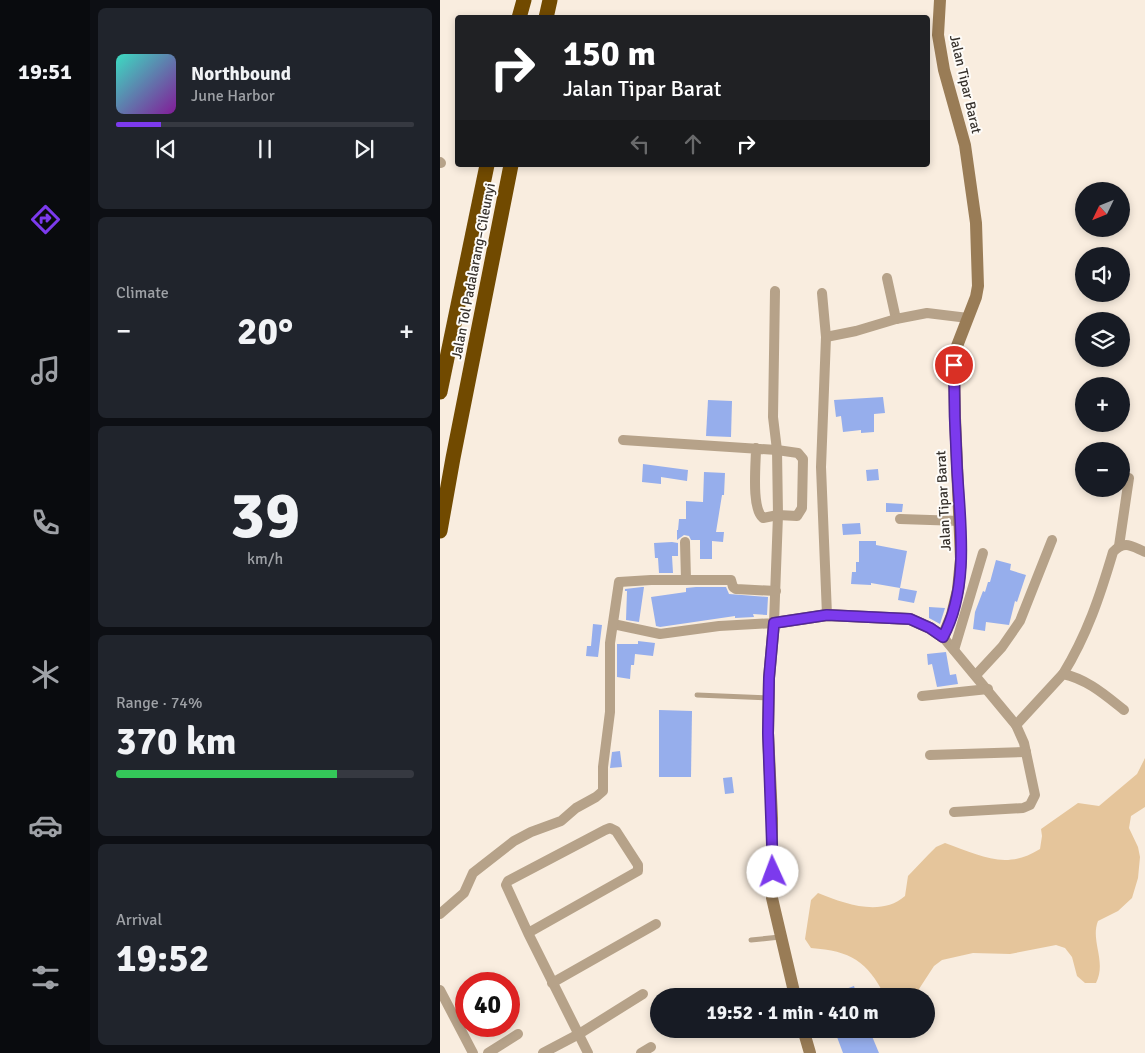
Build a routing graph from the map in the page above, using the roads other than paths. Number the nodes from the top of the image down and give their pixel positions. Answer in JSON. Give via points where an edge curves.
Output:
{"nodes":[{"id":1,"x":524,"y":0,"type":"edge"},
{"id":2,"x":550,"y":0,"type":"edge"},
{"id":3,"x":940,"y":0,"type":"edge"},
{"id":4,"x":520,"y":15,"type":"edge"},
{"id":5,"x":547,"y":15,"type":"edge"},
{"id":6,"x":488,"y":167,"type":"edge"},
{"id":7,"x":511,"y":167,"type":"edge"},
{"id":8,"x":887,"y":278,"type":"dead end"},
{"id":9,"x":775,"y":291,"type":"dead end"},
{"id":10,"x":822,"y":293,"type":"dead end"},
{"id":11,"x":896,"y":318,"type":"junction"},
{"id":12,"x":968,"y":318,"type":"junction"},
{"id":13,"x":826,"y":337,"type":"junction"},
{"id":14,"x":440,"y":392,"type":"edge"},
{"id":15,"x":623,"y":440,"type":"dead end"},
{"id":16,"x":756,"y":448,"type":"junction"},
{"id":17,"x":777,"y":450,"type":"junction"},
{"id":18,"x":1126,"y":497,"type":"edge"},
{"id":19,"x":778,"y":515,"type":"junction"},
{"id":20,"x":900,"y":519,"type":"dead end"},
{"id":21,"x":960,"y":521,"type":"junction"},
{"id":22,"x":440,"y":531,"type":"edge"},
{"id":23,"x":1052,"y":540,"type":"dead end"},
{"id":24,"x":685,"y":542,"type":"dead end"},
{"id":25,"x":1119,"y":546,"type":"junction"},
{"id":26,"x":984,"y":552,"type":"dead end"},
{"id":27,"x":1145,"y":552,"type":"edge"},
{"id":28,"x":686,"y":580,"type":"junction"},
{"id":29,"x":776,"y":591,"type":"junction"},
{"id":30,"x":827,"y":615,"type":"junction"},
{"id":31,"x":774,"y":623,"type":"junction"},
{"id":32,"x":613,"y":624,"type":"junction"},
{"id":33,"x":943,"y":637,"type":"junction"},
{"id":34,"x":954,"y":650,"type":"junction"},
{"id":35,"x":1063,"y":674,"type":"junction"},
{"id":36,"x":976,"y":675,"type":"junction"},
{"id":37,"x":988,"y":690,"type":"junction"},
{"id":38,"x":697,"y":695,"type":"dead end"},
{"id":39,"x":922,"y":696,"type":"dead end"},
{"id":40,"x":768,"y":698,"type":"junction"},
{"id":41,"x":1124,"y":710,"type":"dead end"},
{"id":42,"x":1016,"y":725,"type":"junction"},
{"id":43,"x":1026,"y":752,"type":"junction"},
{"id":44,"x":930,"y":754,"type":"dead end"},
{"id":45,"x":954,"y":812,"type":"dead end"},
{"id":46,"x":440,"y":914,"type":"edge"},
{"id":47,"x":656,"y":924,"type":"dead end"},
{"id":48,"x":528,"y":933,"type":"junction"},
{"id":49,"x":781,"y":937,"type":"junction"},
{"id":50,"x":751,"y":940,"type":"dead end"},
{"id":51,"x":552,"y":983,"type":"junction"},
{"id":52,"x":793,"y":988,"type":"edge"},
{"id":53,"x":440,"y":990,"type":"edge"},
{"id":54,"x":643,"y":994,"type":"dead end"},
{"id":55,"x":578,"y":1034,"type":"junction"},
{"id":56,"x":513,"y":1037,"type":"edge"},
{"id":57,"x":806,"y":1038,"type":"edge"},
{"id":58,"x":473,"y":1053,"type":"edge"},
{"id":59,"x":488,"y":1053,"type":"edge"},
{"id":60,"x":543,"y":1053,"type":"edge"},
{"id":61,"x":588,"y":1053,"type":"edge"},
{"id":62,"x":810,"y":1053,"type":"edge"}],
"edges":[{"from":1,"to":4,"type":"highway"},
{"from":2,"to":5,"type":"highway"},
{"from":3,"to":12,"type":"street","name":"Jalan Tipar Barat","via":[[938,35],[944,70],[965,145],[976,223],[978,286]]},
{"from":6,"to":14,"type":"highway","name":"Jalan Tol Padalarang–Cileunyi"},
{"from":7,"to":22,"type":"highway","name":"Jalan Tol Padalarang–Cileunyi"},
{"from":8,"to":11,"type":"street"},
{"from":9,"to":17,"type":"street","via":[[774,418]]},
{"from":10,"to":13,"type":"street"},
{"from":11,"to":12,"type":"street","via":[[927,313]]},
{"from":11,"to":13,"type":"street"},
{"from":12,"to":21,"type":"street","name":"Jalan Tipar Barat","via":[[957,346],[954,365]]},
{"from":13,"to":30,"type":"street","via":[[821,467]]},
{"from":15,"to":16,"type":"street"},
{"from":16,"to":17,"type":"street"},
{"from":16,"to":19,"type":"street","via":[[758,512],[763,518]]},
{"from":17,"to":19,"type":"street"},
{"from":17,"to":19,"type":"street","via":[[798,453],[803,462],[802,508],[797,516]]},
{"from":18,"to":25,"type":"street"},
{"from":19,"to":29,"type":"street"},
{"from":20,"to":21,"type":"street"},
{"from":21,"to":33,"type":"street","name":"Jalan Tipar Barat","via":[[958,590]]},
{"from":23,"to":36,"type":"street","via":[[1020,621]]},
{"from":24,"to":28,"type":"street"},
{"from":25,"to":27,"type":"street","via":[[1126,544]]},
{"from":25,"to":35,"type":"street","via":[[1113,552],[1098,604]]},
{"from":26,"to":34,"type":"street"},
{"from":28,"to":29,"type":"street","via":[[731,580],[736,589]]},
{"from":28,"to":32,"type":"street","via":[[619,582]]},
{"from":29,"to":31,"type":"street"},
{"from":30,"to":31,"type":"street"},
{"from":30,"to":33,"type":"street","via":[[910,619]]},
{"from":31,"to":32,"type":"street","via":[[660,634]]},
{"from":31,"to":40,"type":"street"},
{"from":32,"to":46,"type":"street","via":[[603,791],[561,821],[514,840],[473,873],[464,892]]},
{"from":33,"to":34,"type":"street"},
{"from":34,"to":36,"type":"street"},
{"from":35,"to":41,"type":"street","via":[[1083,680]]},
{"from":35,"to":42,"type":"street"},
{"from":36,"to":37,"type":"street"},
{"from":37,"to":39,"type":"street"},
{"from":37,"to":42,"type":"street"},
{"from":38,"to":40,"type":"lane"},
{"from":40,"to":49,"type":"street","via":[[772,898]]},
{"from":42,"to":43,"type":"street"},
{"from":43,"to":44,"type":"street"},
{"from":43,"to":45,"type":"street","via":[[1035,795],[1027,807]]},
{"from":47,"to":51,"type":"street"},
{"from":48,"to":48,"type":"street","via":[[638,871],[638,865],[616,831],[605,830],[508,881],[507,888]]},
{"from":48,"to":51,"type":"street"},
{"from":49,"to":50,"type":"lane"},
{"from":49,"to":52,"type":"street"},
{"from":51,"to":55,"type":"street"},
{"from":53,"to":58,"type":"street"},
{"from":54,"to":55,"type":"street"},
{"from":55,"to":60,"type":"street"},
{"from":55,"to":61,"type":"street"},
{"from":56,"to":59,"type":"street"},
{"from":57,"to":62,"type":"street"}]}
